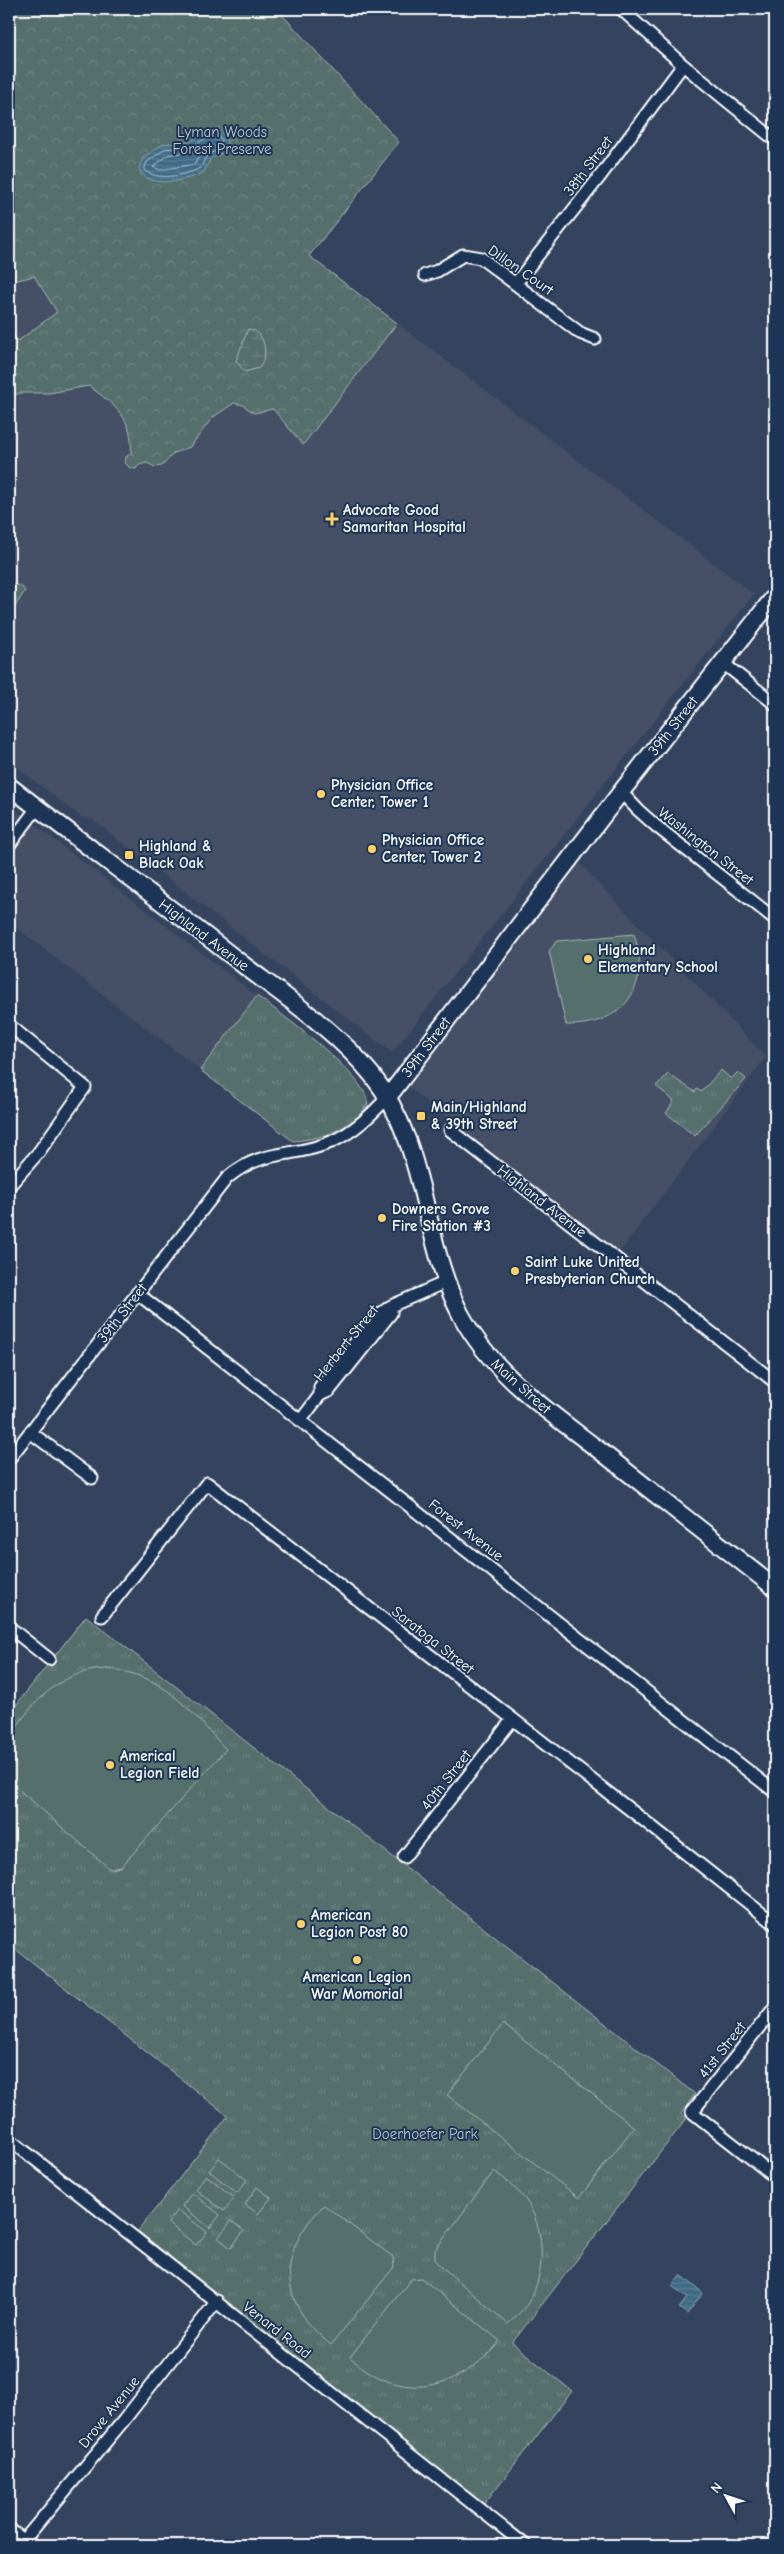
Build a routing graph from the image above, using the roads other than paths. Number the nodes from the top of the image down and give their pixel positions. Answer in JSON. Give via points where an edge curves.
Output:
{"nodes":[{"id":1,"x":621,"y":9,"type":"edge"},
{"id":2,"x":683,"y":65,"type":"junction"},
{"id":3,"x":775,"y":140,"type":"edge"},
{"id":4,"x":425,"y":275,"type":"dead end"},
{"id":5,"x":516,"y":283,"type":"junction"},
{"id":6,"x":594,"y":339,"type":"dead end"},
{"id":7,"x":775,"y":596,"type":"edge"},
{"id":8,"x":723,"y":663,"type":"junction"},
{"id":9,"x":775,"y":704,"type":"edge"},
{"id":10,"x":9,"y":786,"type":"edge"},
{"id":11,"x":621,"y":792,"type":"junction"},
{"id":12,"x":37,"y":808,"type":"junction"},
{"id":13,"x":9,"y":845,"type":"edge"},
{"id":14,"x":775,"y":919,"type":"edge"},
{"id":15,"x":9,"y":1025,"type":"edge"},
{"id":16,"x":388,"y":1097,"type":"junction"},
{"id":17,"x":450,"y":1130,"type":"dead end"},
{"id":18,"x":9,"y":1186,"type":"edge"},
{"id":19,"x":446,"y":1282,"type":"junction"},
{"id":20,"x":137,"y":1293,"type":"junction"},
{"id":21,"x":775,"y":1382,"type":"edge"},
{"id":22,"x":301,"y":1420,"type":"junction"},
{"id":23,"x":30,"y":1432,"type":"junction"},
{"id":24,"x":9,"y":1459,"type":"edge"},
{"id":25,"x":92,"y":1478,"type":"dead end"},
{"id":26,"x":775,"y":1588,"type":"edge"},
{"id":27,"x":102,"y":1616,"type":"dead end"},
{"id":28,"x":9,"y":1627,"type":"edge"},
{"id":29,"x":49,"y":1659,"type":"dead end"},
{"id":30,"x":512,"y":1720,"type":"junction"},
{"id":31,"x":775,"y":1792,"type":"edge"},
{"id":32,"x":404,"y":1858,"type":"dead end"},
{"id":33,"x":775,"y":1924,"type":"edge"},
{"id":34,"x":775,"y":2007,"type":"edge"},
{"id":35,"x":9,"y":2138,"type":"edge"},
{"id":36,"x":775,"y":2177,"type":"edge"},
{"id":37,"x":216,"y":2301,"type":"junction"},
{"id":38,"x":9,"y":2529,"type":"edge"},
{"id":39,"x":27,"y":2543,"type":"edge"},
{"id":40,"x":525,"y":2545,"type":"edge"}],
"edges":[{"from":1,"to":2,"type":"street"},
{"from":2,"to":3,"type":"street"},
{"from":2,"to":5,"type":"street","name":"38th Street"},
{"from":4,"to":5,"type":"street","name":"Dillon Court","via":[[463,255],[471,255],[481,258]]},
{"from":5,"to":6,"type":"street","name":"Dillon Court","via":[[580,333]]},
{"from":7,"to":8,"type":"main road","name":"39th Street"},
{"from":8,"to":9,"type":"street"},
{"from":8,"to":11,"type":"main road","name":"39th Street"},
{"from":10,"to":12,"type":"main road","name":"Highland Avenue"},
{"from":11,"to":14,"type":"street","name":"Washington Street","via":[[656,826]]},
{"from":11,"to":16,"type":"main road","name":"39th Street"},
{"from":12,"to":13,"type":"street"},
{"from":12,"to":16,"type":"main road","name":"Highland Avenue","via":[[336,1037]]},
{"from":15,"to":18,"type":"street","via":[[85,1088],[38,1153]]},
{"from":16,"to":19,"type":"main road","name":"Main Street","via":[[411,1147]]},
{"from":16,"to":20,"type":"street","name":"39th Street","via":[[368,1118],[330,1143],[269,1155],[239,1168],[214,1194]]},
{"from":17,"to":21,"type":"street","name":"Highland Avenue"},
{"from":19,"to":22,"type":"street","name":"Herbert Street","via":[[391,1306],[375,1318],[320,1388],[320,1395]]},
{"from":19,"to":26,"type":"main road","name":"Main Street","via":[[475,1339],[512,1382]]},
{"from":20,"to":22,"type":"street","name":"Forest Avenue"},
{"from":20,"to":23,"type":"street","name":"39th Street"},
{"from":22,"to":31,"type":"street","name":"Forest Avenue"},
{"from":23,"to":24,"type":"street","name":"39th Street"},
{"from":23,"to":25,"type":"street"},
{"from":27,"to":30,"type":"street","name":"Saratoga Street","via":[[207,1483]]},
{"from":28,"to":29,"type":"street"},
{"from":30,"to":32,"type":"street","name":"40th Street"},
{"from":30,"to":33,"type":"street","name":"Saratoga Street"},
{"from":34,"to":36,"type":"street","name":"41st Street","via":[[692,2112]]},
{"from":35,"to":37,"type":"street","name":"Venard Road"},
{"from":37,"to":39,"type":"street","name":"Drove Avenue"},
{"from":37,"to":40,"type":"street","name":"Venard Road"},
{"from":38,"to":39,"type":"street"}]}
